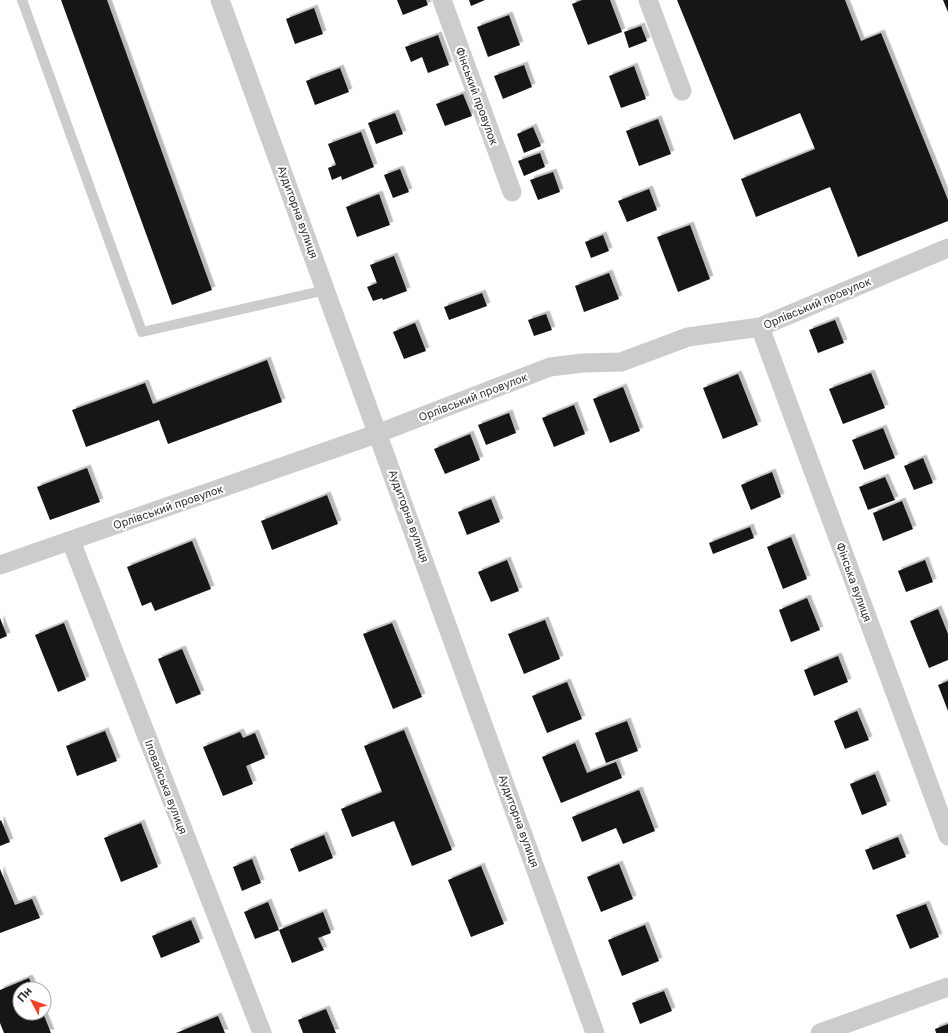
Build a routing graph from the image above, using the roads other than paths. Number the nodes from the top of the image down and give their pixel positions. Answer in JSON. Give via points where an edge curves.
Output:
{"nodes":[{"id":1,"x":22,"y":0,"type":"edge"},
{"id":2,"x":220,"y":0,"type":"edge"},
{"id":3,"x":442,"y":0,"type":"edge"},
{"id":4,"x":648,"y":0,"type":"edge"},
{"id":5,"x":682,"y":91,"type":"dead end"},
{"id":6,"x":512,"y":192,"type":"dead end"},
{"id":7,"x":948,"y":248,"type":"edge"},
{"id":8,"x":326,"y":290,"type":"junction"},
{"id":9,"x":760,"y":327,"type":"junction"},
{"id":10,"x":379,"y":433,"type":"junction"},
{"id":11,"x":70,"y":541,"type":"junction"},
{"id":12,"x":0,"y":565,"type":"edge"},
{"id":13,"x":948,"y":836,"type":"edge"},
{"id":14,"x":948,"y":987,"type":"edge"},
{"id":15,"x":262,"y":1033,"type":"edge"},
{"id":16,"x":595,"y":1033,"type":"edge"},
{"id":17,"x":820,"y":1033,"type":"edge"}],
"edges":[{"from":1,"to":8,"type":"lane","via":[[142,332]]},
{"from":2,"to":8,"type":"street","name":"Аудиторна вулиця"},
{"from":3,"to":6,"type":"street","name":"Фінський провулок"},
{"from":4,"to":5,"type":"street"},
{"from":7,"to":9,"type":"street","name":"Орлівський провулок"},
{"from":8,"to":10,"type":"street","name":"Аудиторна вулиця"},
{"from":9,"to":10,"type":"street","name":"Орлівський провулок","via":[[688,337],[621,362],[550,367]]},
{"from":9,"to":13,"type":"street","name":"Фінська вулиця"},
{"from":10,"to":11,"type":"street","name":"Орлівський провулок"},
{"from":10,"to":16,"type":"street","name":"Аудиторна вулиця"},
{"from":11,"to":12,"type":"street","name":"Орлівський провулок"},
{"from":11,"to":15,"type":"street","name":"Іловайська вулиця"},
{"from":14,"to":17,"type":"street"}]}
